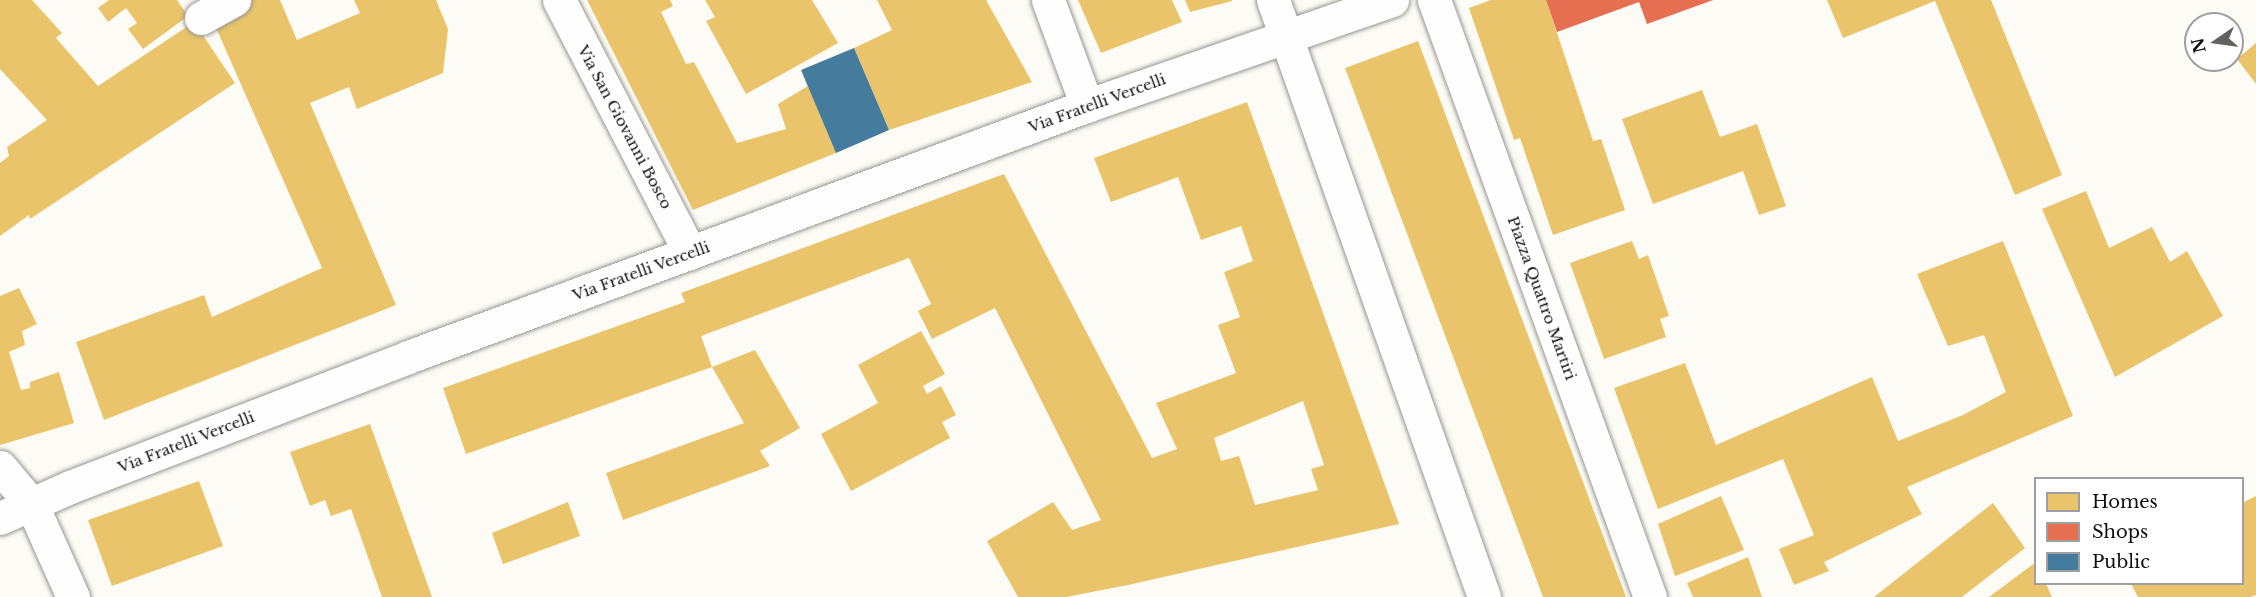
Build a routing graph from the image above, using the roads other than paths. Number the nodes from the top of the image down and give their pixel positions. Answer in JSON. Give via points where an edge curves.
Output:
{"nodes":[{"id":1,"x":234,"y":0,"type":"edge"},
{"id":2,"x":558,"y":0,"type":"edge"},
{"id":3,"x":1048,"y":0,"type":"edge"},
{"id":4,"x":1273,"y":0,"type":"edge"},
{"id":5,"x":1392,"y":0,"type":"edge"},
{"id":6,"x":1434,"y":0,"type":"edge"},
{"id":7,"x":201,"y":18,"type":"dead end"},
{"id":8,"x":1287,"y":37,"type":"junction"},
{"id":9,"x":1087,"y":106,"type":"junction"},
{"id":10,"x":690,"y":253,"type":"junction"},
{"id":11,"x":0,"y":467,"type":"edge"},
{"id":12,"x":32,"y":505,"type":"junction"},
{"id":13,"x":0,"y":518,"type":"edge"},
{"id":14,"x":73,"y":597,"type":"edge"},
{"id":15,"x":1485,"y":597,"type":"edge"},
{"id":16,"x":1650,"y":597,"type":"edge"}],
"edges":[{"from":1,"to":7,"type":"street"},
{"from":2,"to":10,"type":"street","name":"Via San Giovanni Bosco"},
{"from":3,"to":9,"type":"street"},
{"from":4,"to":8,"type":"street"},
{"from":5,"to":8,"type":"street","name":"Via Fratelli Vercelli"},
{"from":6,"to":16,"type":"street","name":"Piazza Quattro Martiri"},
{"from":8,"to":9,"type":"street","name":"Via Fratelli Vercelli"},
{"from":8,"to":15,"type":"street"},
{"from":9,"to":10,"type":"street","name":"Via Fratelli Vercelli"},
{"from":10,"to":12,"type":"street","name":"Via Fratelli Vercelli","via":[[364,374]]},
{"from":11,"to":12,"type":"street"},
{"from":12,"to":13,"type":"street","name":"Via Fratelli Vercelli"},
{"from":12,"to":14,"type":"street"}]}
